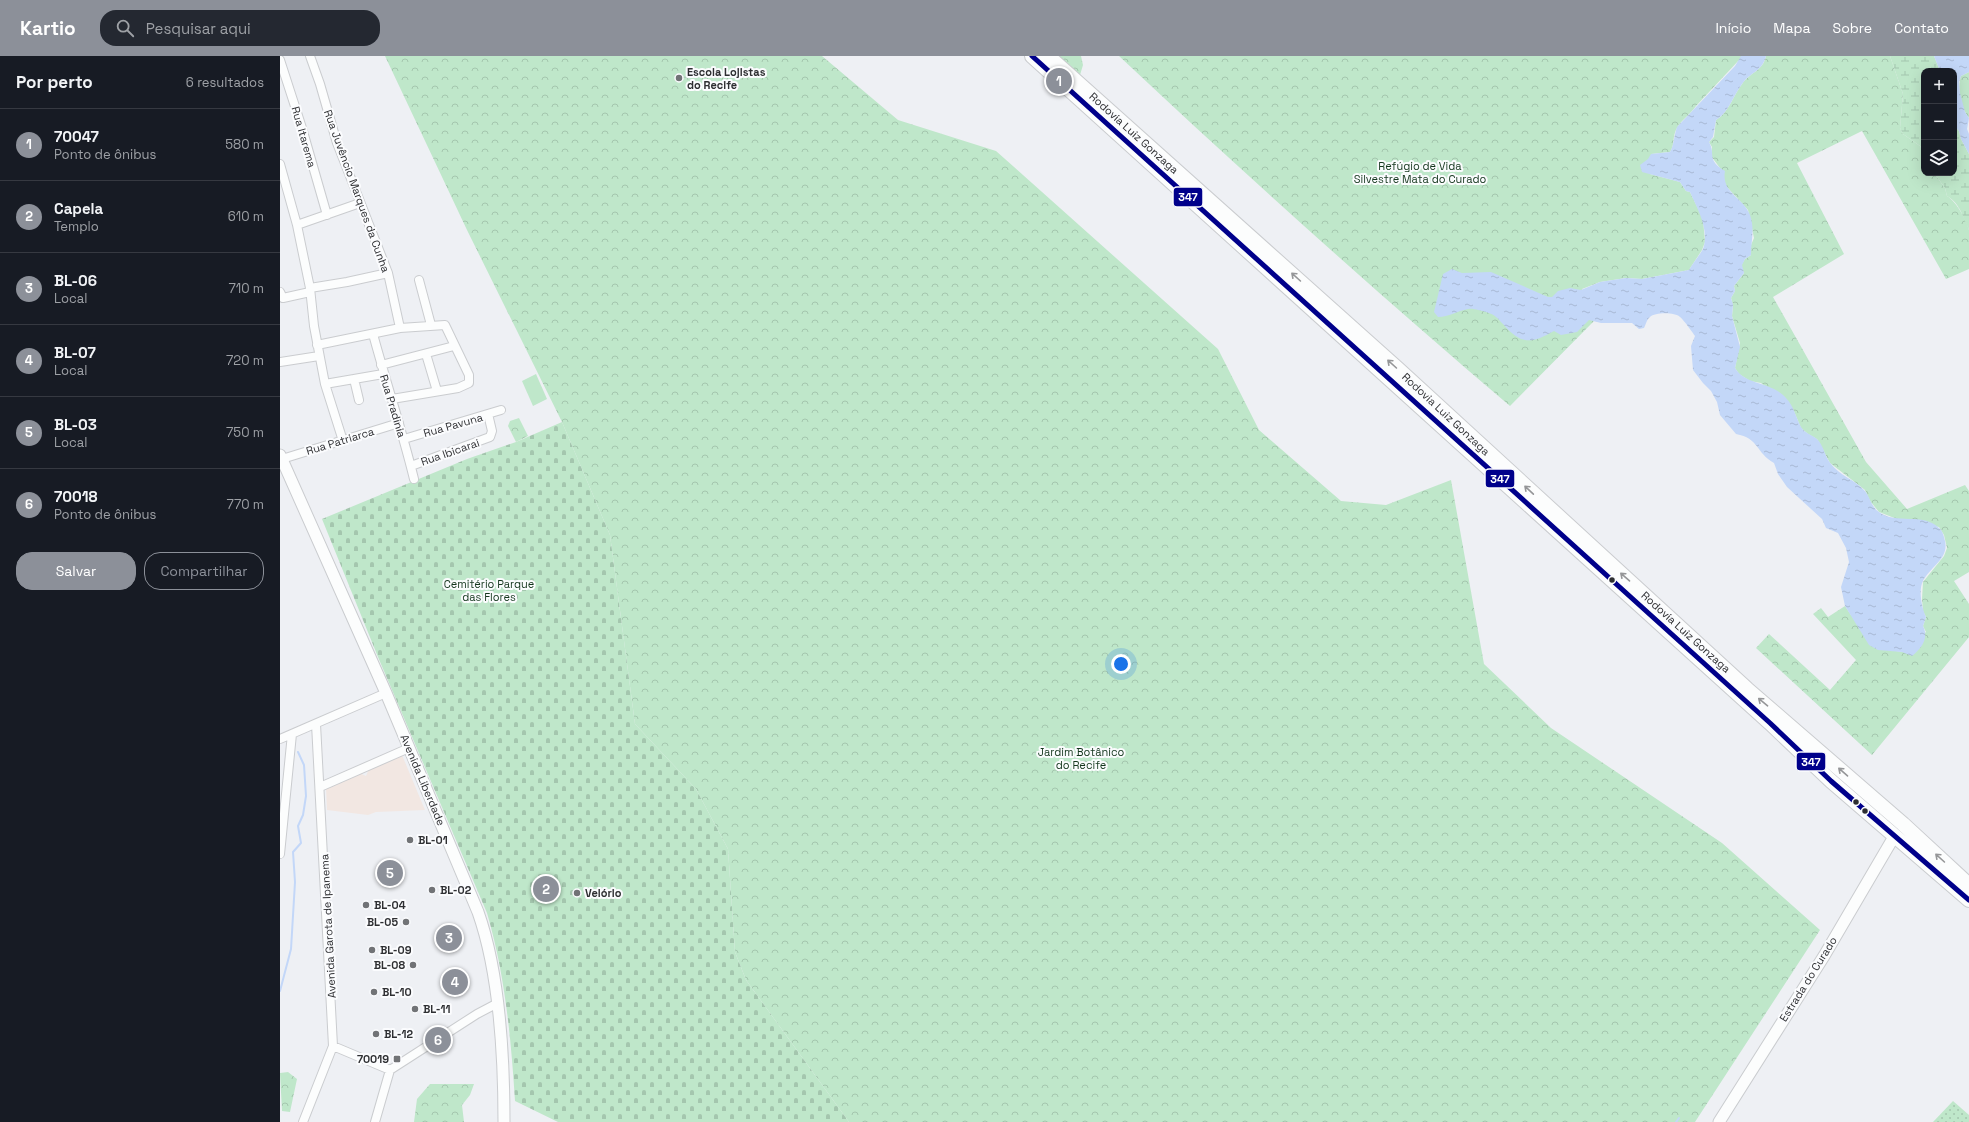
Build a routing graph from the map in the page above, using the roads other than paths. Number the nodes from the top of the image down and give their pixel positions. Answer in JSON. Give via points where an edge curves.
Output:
{"nodes":[{"id":1,"x":310,"y":56,"type":"edge"},
{"id":2,"x":1032,"y":56,"type":"edge"},
{"id":3,"x":1048,"y":56,"type":"edge"},
{"id":4,"x":280,"y":60,"type":"edge"},
{"id":5,"x":280,"y":164,"type":"edge"},
{"id":6,"x":283,"y":192,"type":"edge"},
{"id":7,"x":360,"y":203,"type":"junction"},
{"id":8,"x":327,"y":215,"type":"junction"},
{"id":9,"x":297,"y":225,"type":"junction"},
{"id":10,"x":388,"y":273,"type":"junction"},
{"id":11,"x":419,"y":280,"type":"dead end"},
{"id":12,"x":310,"y":290,"type":"junction"},
{"id":13,"x":280,"y":292,"type":"edge"},
{"id":14,"x":431,"y":326,"type":"junction"},
{"id":15,"x":400,"y":328,"type":"junction"},
{"id":16,"x":373,"y":334,"type":"junction"},
{"id":17,"x":317,"y":345,"type":"junction"},
{"id":18,"x":454,"y":346,"type":"junction"},
{"id":19,"x":426,"y":354,"type":"junction"},
{"id":20,"x":319,"y":356,"type":"junction"},
{"id":21,"x":280,"y":362,"type":"edge"},
{"id":22,"x":381,"y":365,"type":"junction"},
{"id":23,"x":383,"y":374,"type":"junction"},
{"id":24,"x":354,"y":379,"type":"junction"},
{"id":25,"x":325,"y":384,"type":"junction"},
{"id":26,"x":437,"y":391,"type":"junction"},
{"id":27,"x":392,"y":399,"type":"junction"},
{"id":28,"x":359,"y":400,"type":"dead end"},
{"id":29,"x":501,"y":410,"type":"dead end"},
{"id":30,"x":488,"y":414,"type":"junction"},
{"id":31,"x":399,"y":423,"type":"junction"},
{"id":32,"x":404,"y":439,"type":"junction"},
{"id":33,"x":343,"y":441,"type":"junction"},
{"id":34,"x":281,"y":457,"type":"edge"},
{"id":35,"x":411,"y":466,"type":"junction"},
{"id":36,"x":414,"y":479,"type":"dead end"},
{"id":37,"x":386,"y":693,"type":"junction"},
{"id":38,"x":316,"y":724,"type":"junction"},
{"id":39,"x":292,"y":734,"type":"junction"},
{"id":40,"x":280,"y":739,"type":"edge"},
{"id":41,"x":409,"y":748,"type":"junction"},
{"id":42,"x":320,"y":787,"type":"junction"},
{"id":43,"x":1896,"y":835,"type":"junction"},
{"id":44,"x":280,"y":854,"type":"edge"},
{"id":45,"x":1969,"y":885,"type":"edge"},
{"id":46,"x":1969,"y":900,"type":"edge"},
{"id":47,"x":496,"y":1004,"type":"junction"},
{"id":48,"x":334,"y":1046,"type":"junction"},
{"id":49,"x":390,"y":1070,"type":"junction"},
{"id":50,"x":302,"y":1122,"type":"edge"},
{"id":51,"x":375,"y":1122,"type":"edge"},
{"id":52,"x":504,"y":1122,"type":"edge"},
{"id":53,"x":1719,"y":1122,"type":"edge"}],
"edges":[{"from":1,"to":7,"type":"street","name":"Rua Juvêncio Marques da Cunha","via":[[332,128]]},
{"from":2,"to":43,"type":"highway","name":"Rodovia Luiz Gonzaga","via":[[1832,781]]},
{"from":45,"to":3,"type":"highway","name":"Rodovia Luiz Gonzaga","one_way":true,"via":[[1903,824],[1747,689],[1392,364]]},
{"from":4,"to":8,"type":"street","name":"Rua Itarema"},
{"from":5,"to":6,"type":"street"},
{"from":6,"to":9,"type":"street"},
{"from":7,"to":8,"type":"street"},
{"from":7,"to":10,"type":"street","name":"Rua Juvêncio Marques da Cunha"},
{"from":8,"to":9,"type":"street"},
{"from":9,"to":12,"type":"street"},
{"from":10,"to":12,"type":"street"},
{"from":10,"to":15,"type":"street","name":"Rua Juvêncio Marques da Cunha"},
{"from":11,"to":14,"type":"street"},
{"from":12,"to":13,"type":"street","via":[[283,298]]},
{"from":12,"to":17,"type":"street"},
{"from":14,"to":15,"type":"street"},
{"from":14,"to":18,"type":"street","via":[[445,325]]},
{"from":15,"to":16,"type":"street"},
{"from":16,"to":17,"type":"street"},
{"from":16,"to":22,"type":"street","name":"Rua Pradinia"},
{"from":17,"to":20,"type":"street"},
{"from":18,"to":19,"type":"street"},
{"from":18,"to":26,"type":"street","via":[[470,378],[465,385]]},
{"from":19,"to":22,"type":"street"},
{"from":19,"to":26,"type":"street"},
{"from":20,"to":21,"type":"street"},
{"from":20,"to":25,"type":"street"},
{"from":22,"to":23,"type":"street","name":"Rua Pradinia"},
{"from":23,"to":24,"type":"street"},
{"from":23,"to":27,"type":"street","name":"Rua Pradinia"},
{"from":24,"to":25,"type":"street"},
{"from":24,"to":28,"type":"street"},
{"from":25,"to":33,"type":"street"},
{"from":26,"to":27,"type":"street"},
{"from":27,"to":31,"type":"street","name":"Rua Pradinia"},
{"from":29,"to":30,"type":"street","name":"Rua Pavuna"},
{"from":30,"to":32,"type":"street","name":"Rua Pavuna"},
{"from":30,"to":35,"type":"street","name":"Rua Ibicarai","via":[[492,431],[490,437]]},
{"from":31,"to":32,"type":"street","name":"Rua Pradinia"},
{"from":31,"to":33,"type":"street","name":"Rua Patriarca"},
{"from":32,"to":35,"type":"street","name":"Rua Pradinia"},
{"from":33,"to":34,"type":"street","name":"Rua Patriarca"},
{"from":34,"to":37,"type":"main road","name":"Avenida Liberdade"},
{"from":35,"to":36,"type":"street","name":"Rua Pradinia"},
{"from":37,"to":38,"type":"street"},
{"from":37,"to":41,"type":"main road","name":"Avenida Liberdade"},
{"from":38,"to":39,"type":"street"},
{"from":38,"to":42,"type":"street","name":"Avenida Garota de Ipanema"},
{"from":39,"to":40,"type":"street"},
{"from":39,"to":44,"type":"street"},
{"from":41,"to":42,"type":"street"},
{"from":41,"to":47,"type":"main road","name":"Avenida Liberdade","via":[[464,868],[486,934]]},
{"from":42,"to":48,"type":"street","name":"Avenida Garota de Ipanema"},
{"from":43,"to":46,"type":"highway","name":"Rodovia Luiz Gonzaga"},
{"from":43,"to":53,"type":"main road","name":"Estrada do Curado","via":[[1824,956]]},
{"from":47,"to":49,"type":"street"},
{"from":47,"to":52,"type":"main road","name":"Avenida Liberdade","via":[[504,1075]]},
{"from":48,"to":49,"type":"street"},
{"from":48,"to":50,"type":"street","name":"Avenida Garota de Ipanema"},
{"from":49,"to":51,"type":"street"}]}
